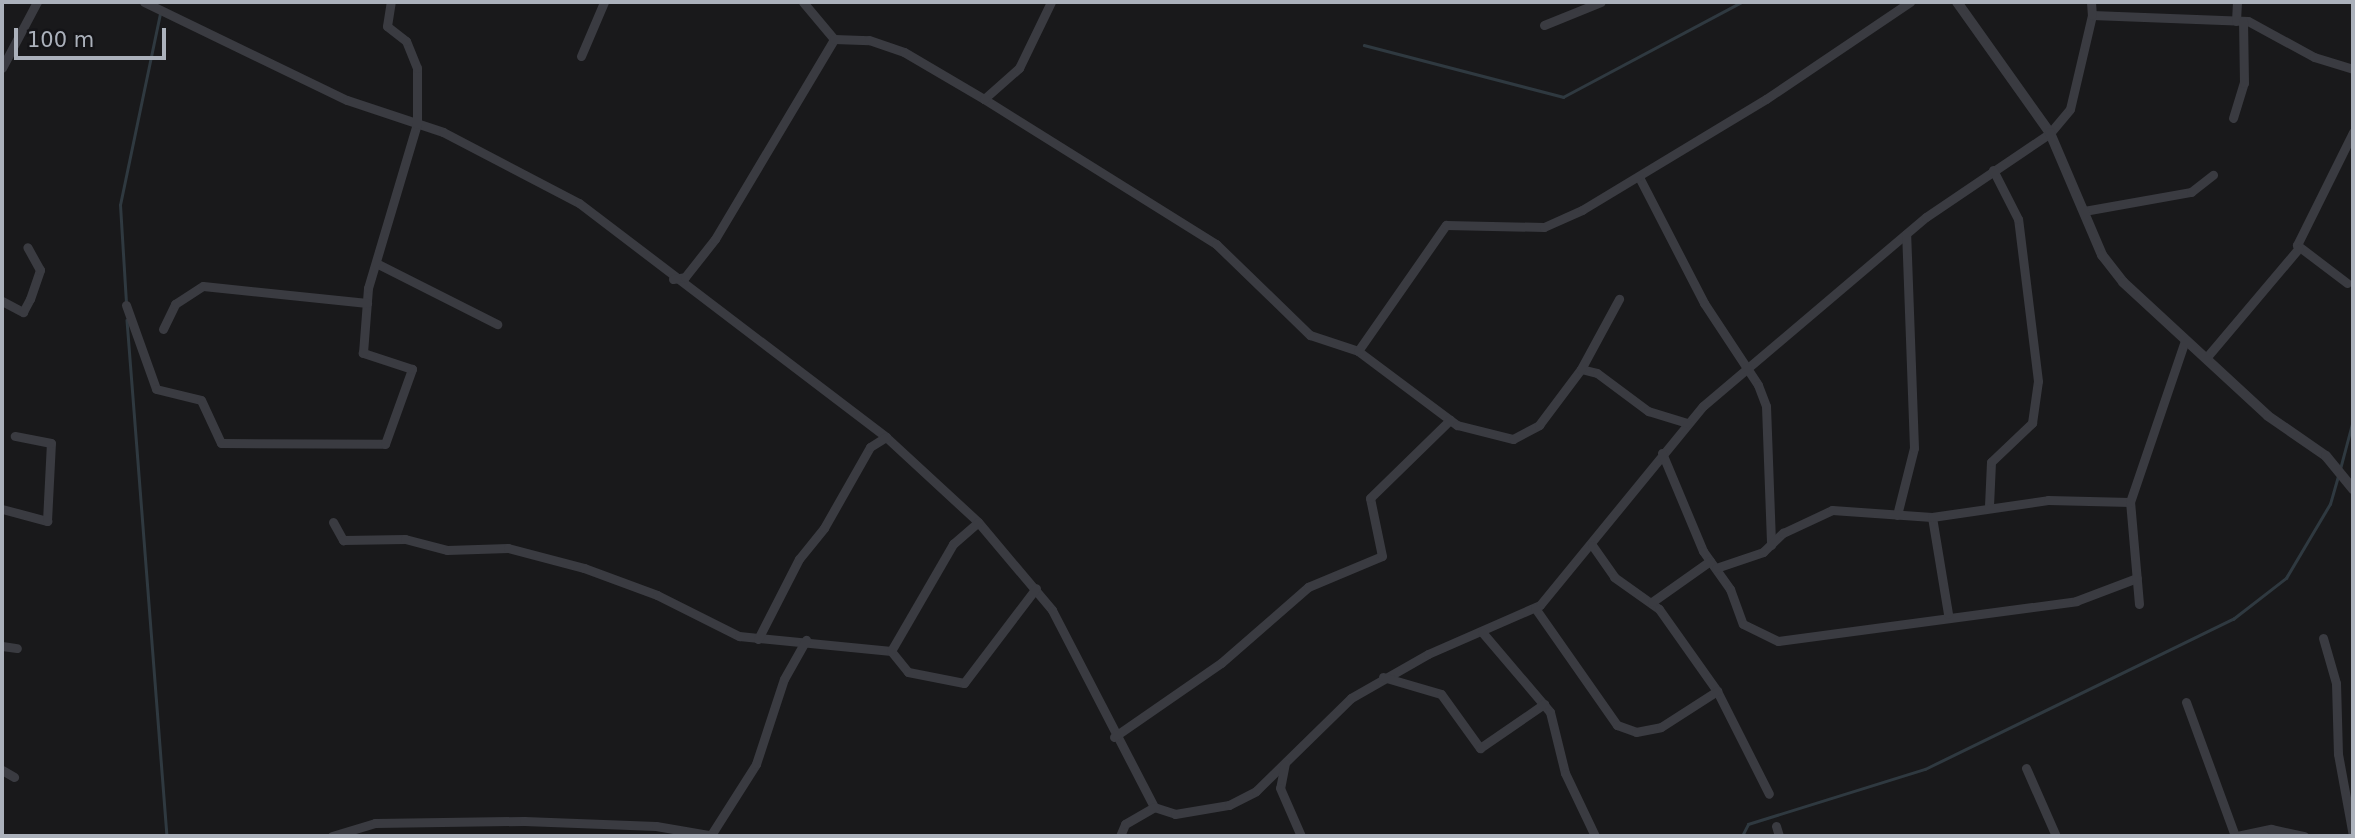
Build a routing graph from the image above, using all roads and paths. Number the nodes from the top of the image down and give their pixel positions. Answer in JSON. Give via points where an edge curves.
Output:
{"nodes":[{"id":1,"x":37,"y":2,"type":"edge"},
{"id":2,"x":144,"y":2,"type":"edge"},
{"id":3,"x":391,"y":2,"type":"edge"},
{"id":4,"x":604,"y":2,"type":"edge"},
{"id":5,"x":803,"y":2,"type":"edge"},
{"id":6,"x":1051,"y":2,"type":"edge"},
{"id":7,"x":1601,"y":2,"type":"edge"},
{"id":8,"x":1910,"y":2,"type":"edge"},
{"id":9,"x":1957,"y":2,"type":"edge"},
{"id":10,"x":2091,"y":2,"type":"edge"},
{"id":11,"x":2237,"y":2,"type":"edge"},
{"id":12,"x":2092,"y":15,"type":"junction"},
{"id":13,"x":2239,"y":21,"type":"junction"},
{"id":14,"x":1545,"y":25,"type":"dead end"},
{"id":15,"x":834,"y":39,"type":"junction"},
{"id":16,"x":5,"y":54,"type":"edge"},
{"id":17,"x":581,"y":56,"type":"dead end"},
{"id":18,"x":2,"y":68,"type":"edge"},
{"id":19,"x":2353,"y":69,"type":"edge"},
{"id":20,"x":984,"y":99,"type":"junction"},
{"id":21,"x":2234,"y":118,"type":"dead end"},
{"id":22,"x":417,"y":124,"type":"junction"},
{"id":23,"x":2353,"y":132,"type":"edge"},
{"id":24,"x":2050,"y":133,"type":"junction"},
{"id":25,"x":1993,"y":170,"type":"junction"},
{"id":26,"x":2213,"y":175,"type":"dead end"},
{"id":27,"x":1639,"y":177,"type":"junction"},
{"id":28,"x":2084,"y":211,"type":"junction"},
{"id":29,"x":1906,"y":234,"type":"junction"},
{"id":30,"x":27,"y":247,"type":"dead end"},
{"id":31,"x":2298,"y":249,"type":"junction"},
{"id":32,"x":376,"y":263,"type":"junction"},
{"id":33,"x":685,"y":277,"type":"junction"},
{"id":34,"x":673,"y":279,"type":"junction"},
{"id":35,"x":2347,"y":283,"type":"dead end"},
{"id":36,"x":689,"y":292,"type":"junction"},
{"id":37,"x":1619,"y":299,"type":"dead end"},
{"id":38,"x":2,"y":301,"type":"edge"},
{"id":39,"x":367,"y":303,"type":"junction"},
{"id":40,"x":126,"y":305,"type":"dead end"},
{"id":41,"x":497,"y":324,"type":"dead end"},
{"id":42,"x":163,"y":329,"type":"dead end"},
{"id":43,"x":2185,"y":340,"type":"junction"},
{"id":44,"x":1357,"y":351,"type":"junction"},
{"id":45,"x":2206,"y":358,"type":"junction"},
{"id":46,"x":1750,"y":366,"type":"junction"},
{"id":47,"x":1581,"y":369,"type":"junction"},
{"id":48,"x":1450,"y":420,"type":"junction"},
{"id":49,"x":1687,"y":423,"type":"junction"},
{"id":50,"x":15,"y":436,"type":"dead end"},
{"id":51,"x":886,"y":437,"type":"junction"},
{"id":52,"x":1662,"y":453,"type":"junction"},
{"id":53,"x":2353,"y":489,"type":"edge"},
{"id":54,"x":2130,"y":502,"type":"junction"},
{"id":55,"x":1989,"y":506,"type":"junction"},
{"id":56,"x":2,"y":509,"type":"edge"},
{"id":57,"x":1897,"y":515,"type":"junction"},
{"id":58,"x":1932,"y":517,"type":"junction"},
{"id":59,"x":333,"y":522,"type":"dead end"},
{"id":60,"x":978,"y":522,"type":"junction"},
{"id":61,"x":1771,"y":544,"type":"junction"},
{"id":62,"x":1592,"y":545,"type":"junction"},
{"id":63,"x":1713,"y":565,"type":"junction"},
{"id":64,"x":2137,"y":578,"type":"junction"},
{"id":65,"x":1036,"y":588,"type":"junction"},
{"id":66,"x":1652,"y":602,"type":"junction"},
{"id":67,"x":2139,"y":604,"type":"dead end"},
{"id":68,"x":1535,"y":608,"type":"junction"},
{"id":69,"x":1948,"y":614,"type":"junction"},
{"id":70,"x":1482,"y":632,"type":"junction"},
{"id":71,"x":2323,"y":638,"type":"dead end"},
{"id":72,"x":758,"y":639,"type":"junction"},
{"id":73,"x":806,"y":640,"type":"junction"},
{"id":74,"x":2,"y":646,"type":"edge"},
{"id":75,"x":17,"y":648,"type":"dead end"},
{"id":76,"x":891,"y":650,"type":"junction"},
{"id":77,"x":1383,"y":677,"type":"junction"},
{"id":78,"x":1717,"y":691,"type":"junction"},
{"id":79,"x":2186,"y":702,"type":"dead end"},
{"id":80,"x":1544,"y":704,"type":"junction"},
{"id":81,"x":1114,"y":737,"type":"junction"},
{"id":82,"x":1287,"y":758,"type":"junction"},
{"id":83,"x":2026,"y":768,"type":"dead end"},
{"id":84,"x":2,"y":770,"type":"edge"},
{"id":85,"x":14,"y":777,"type":"dead end"},
{"id":86,"x":1769,"y":794,"type":"dead end"},
{"id":87,"x":1154,"y":807,"type":"junction"},
{"id":88,"x":1776,"y":826,"type":"dead end"},
{"id":89,"x":331,"y":836,"type":"edge"},
{"id":90,"x":712,"y":836,"type":"edge"},
{"id":91,"x":1120,"y":836,"type":"edge"},
{"id":92,"x":1301,"y":836,"type":"edge"},
{"id":93,"x":1595,"y":836,"type":"edge"},
{"id":94,"x":1779,"y":836,"type":"edge"},
{"id":95,"x":2056,"y":836,"type":"edge"},
{"id":96,"x":2236,"y":836,"type":"edge"},
{"id":97,"x":2304,"y":836,"type":"edge"},
{"id":98,"x":2353,"y":836,"type":"edge"}],
"edges":[{"from":1,"to":16,"type":"street"},
{"from":2,"to":22,"type":"street","via":[[347,100]]},
{"from":3,"to":22,"type":"street","via":[[387,26],[406,41],[417,68]]},
{"from":4,"to":17,"type":"street"},
{"from":5,"to":15,"type":"street"},
{"from":6,"to":20,"type":"street","via":[[1019,68]]},
{"from":7,"to":14,"type":"street"},
{"from":8,"to":27,"type":"street"},
{"from":9,"to":24,"type":"street"},
{"from":10,"to":12,"type":"street"},
{"from":11,"to":13,"type":"street"},
{"from":12,"to":13,"type":"street"},
{"from":12,"to":24,"type":"street","via":[[2070,109]]},
{"from":13,"to":19,"type":"street"},
{"from":13,"to":21,"type":"street","via":[[2244,83]]},
{"from":15,"to":20,"type":"street","via":[[869,40],[904,52]]},
{"from":15,"to":33,"type":"street","via":[[715,239]]},
{"from":16,"to":18,"type":"street"},
{"from":20,"to":44,"type":"street","via":[[1216,244],[1310,335]]},
{"from":22,"to":32,"type":"street"},
{"from":22,"to":34,"type":"street","via":[[579,203]]},
{"from":23,"to":31,"type":"street"},
{"from":24,"to":25,"type":"street"},
{"from":24,"to":28,"type":"street"},
{"from":25,"to":29,"type":"street"},
{"from":25,"to":55,"type":"street","via":[[2018,219],[2038,381],[2032,423],[1991,463]]},
{"from":26,"to":28,"type":"street","via":[[2191,192]]},
{"from":27,"to":44,"type":"street","via":[[1544,228],[1446,225]]},
{"from":27,"to":46,"type":"street","via":[[1704,303]]},
{"from":28,"to":43,"type":"street","via":[[2123,282]]},
{"from":29,"to":46,"type":"street"},
{"from":29,"to":57,"type":"street","via":[[1914,448]]},
{"from":30,"to":38,"type":"street","via":[[40,270],[30,299],[23,312]]},
{"from":31,"to":35,"type":"street"},
{"from":31,"to":45,"type":"street"},
{"from":32,"to":39,"type":"street"},
{"from":32,"to":41,"type":"street"},
{"from":33,"to":34,"type":"street"},
{"from":33,"to":36,"type":"street"},
{"from":34,"to":36,"type":"street"},
{"from":36,"to":51,"type":"street"},
{"from":37,"to":47,"type":"street"},
{"from":39,"to":40,"type":"street","via":[[363,352],[412,369],[385,444],[339,448],[220,443],[201,400],[156,388]]},
{"from":39,"to":42,"type":"street","via":[[203,286],[175,304]]},
{"from":43,"to":45,"type":"street"},
{"from":43,"to":54,"type":"street"},
{"from":44,"to":48,"type":"street"},
{"from":45,"to":53,"type":"street","via":[[2268,416],[2326,456]]},
{"from":46,"to":49,"type":"street"},
{"from":46,"to":61,"type":"street","via":[[1766,407]]},
{"from":47,"to":48,"type":"street","via":[[1539,425],[1513,439],[1488,437]]},
{"from":47,"to":49,"type":"street","via":[[1597,373],[1648,411]]},
{"from":48,"to":81,"type":"street","via":[[1370,498],[1382,556],[1308,587],[1221,663]]},
{"from":49,"to":52,"type":"street"},
{"from":50,"to":56,"type":"street","via":[[51,443],[47,521]]},
{"from":51,"to":60,"type":"street"},
{"from":51,"to":72,"type":"street","via":[[870,447],[815,543],[799,559]]},
{"from":52,"to":62,"type":"street"},
{"from":52,"to":63,"type":"street"},
{"from":54,"to":55,"type":"street"},
{"from":54,"to":64,"type":"street"},
{"from":55,"to":58,"type":"street"},
{"from":57,"to":58,"type":"street"},
{"from":57,"to":61,"type":"street","via":[[1832,510]]},
{"from":58,"to":69,"type":"street"},
{"from":59,"to":72,"type":"street","via":[[343,540],[405,539],[447,550],[508,548],[584,568],[657,595],[726,632]]},
{"from":60,"to":65,"type":"street"},
{"from":60,"to":76,"type":"street","via":[[953,544]]},
{"from":61,"to":63,"type":"street"},
{"from":62,"to":66,"type":"street","via":[[1614,577]]},
{"from":62,"to":68,"type":"street"},
{"from":63,"to":66,"type":"street"},
{"from":63,"to":69,"type":"street","via":[[1748,630],[1778,641]]},
{"from":64,"to":67,"type":"street"},
{"from":64,"to":69,"type":"street","via":[[2076,601]]},
{"from":65,"to":76,"type":"street","via":[[964,683],[908,672]]},
{"from":65,"to":81,"type":"street","via":[[1093,683]]},
{"from":66,"to":78,"type":"street"},
{"from":68,"to":70,"type":"street"},
{"from":68,"to":78,"type":"street","via":[[1617,725],[1636,732],[1661,727]]},
{"from":70,"to":77,"type":"street"},
{"from":70,"to":80,"type":"street"},
{"from":71,"to":98,"type":"street","via":[[2336,683],[2338,754]]},
{"from":72,"to":73,"type":"street"},
{"from":73,"to":76,"type":"street"},
{"from":73,"to":90,"type":"street","via":[[784,679],[756,764]]},
{"from":74,"to":75,"type":"street"},
{"from":77,"to":80,"type":"street","via":[[1441,694],[1480,748]]},
{"from":77,"to":82,"type":"street","via":[[1327,716]]},
{"from":78,"to":86,"type":"street"},
{"from":79,"to":96,"type":"street"},
{"from":80,"to":93,"type":"street","via":[[1555,723],[1565,773]]},
{"from":81,"to":87,"type":"street"},
{"from":82,"to":87,"type":"street","via":[[1256,791],[1229,805],[1175,814]]},
{"from":82,"to":92,"type":"street","via":[[1280,788]]},
{"from":83,"to":95,"type":"street"},
{"from":84,"to":85,"type":"street"},
{"from":87,"to":91,"type":"street","via":[[1125,824]]},
{"from":88,"to":94,"type":"street"},
{"from":89,"to":90,"type":"street","via":[[375,823],[524,821],[656,825]]},
{"from":96,"to":97,"type":"street","via":[[2271,829]]}]}
